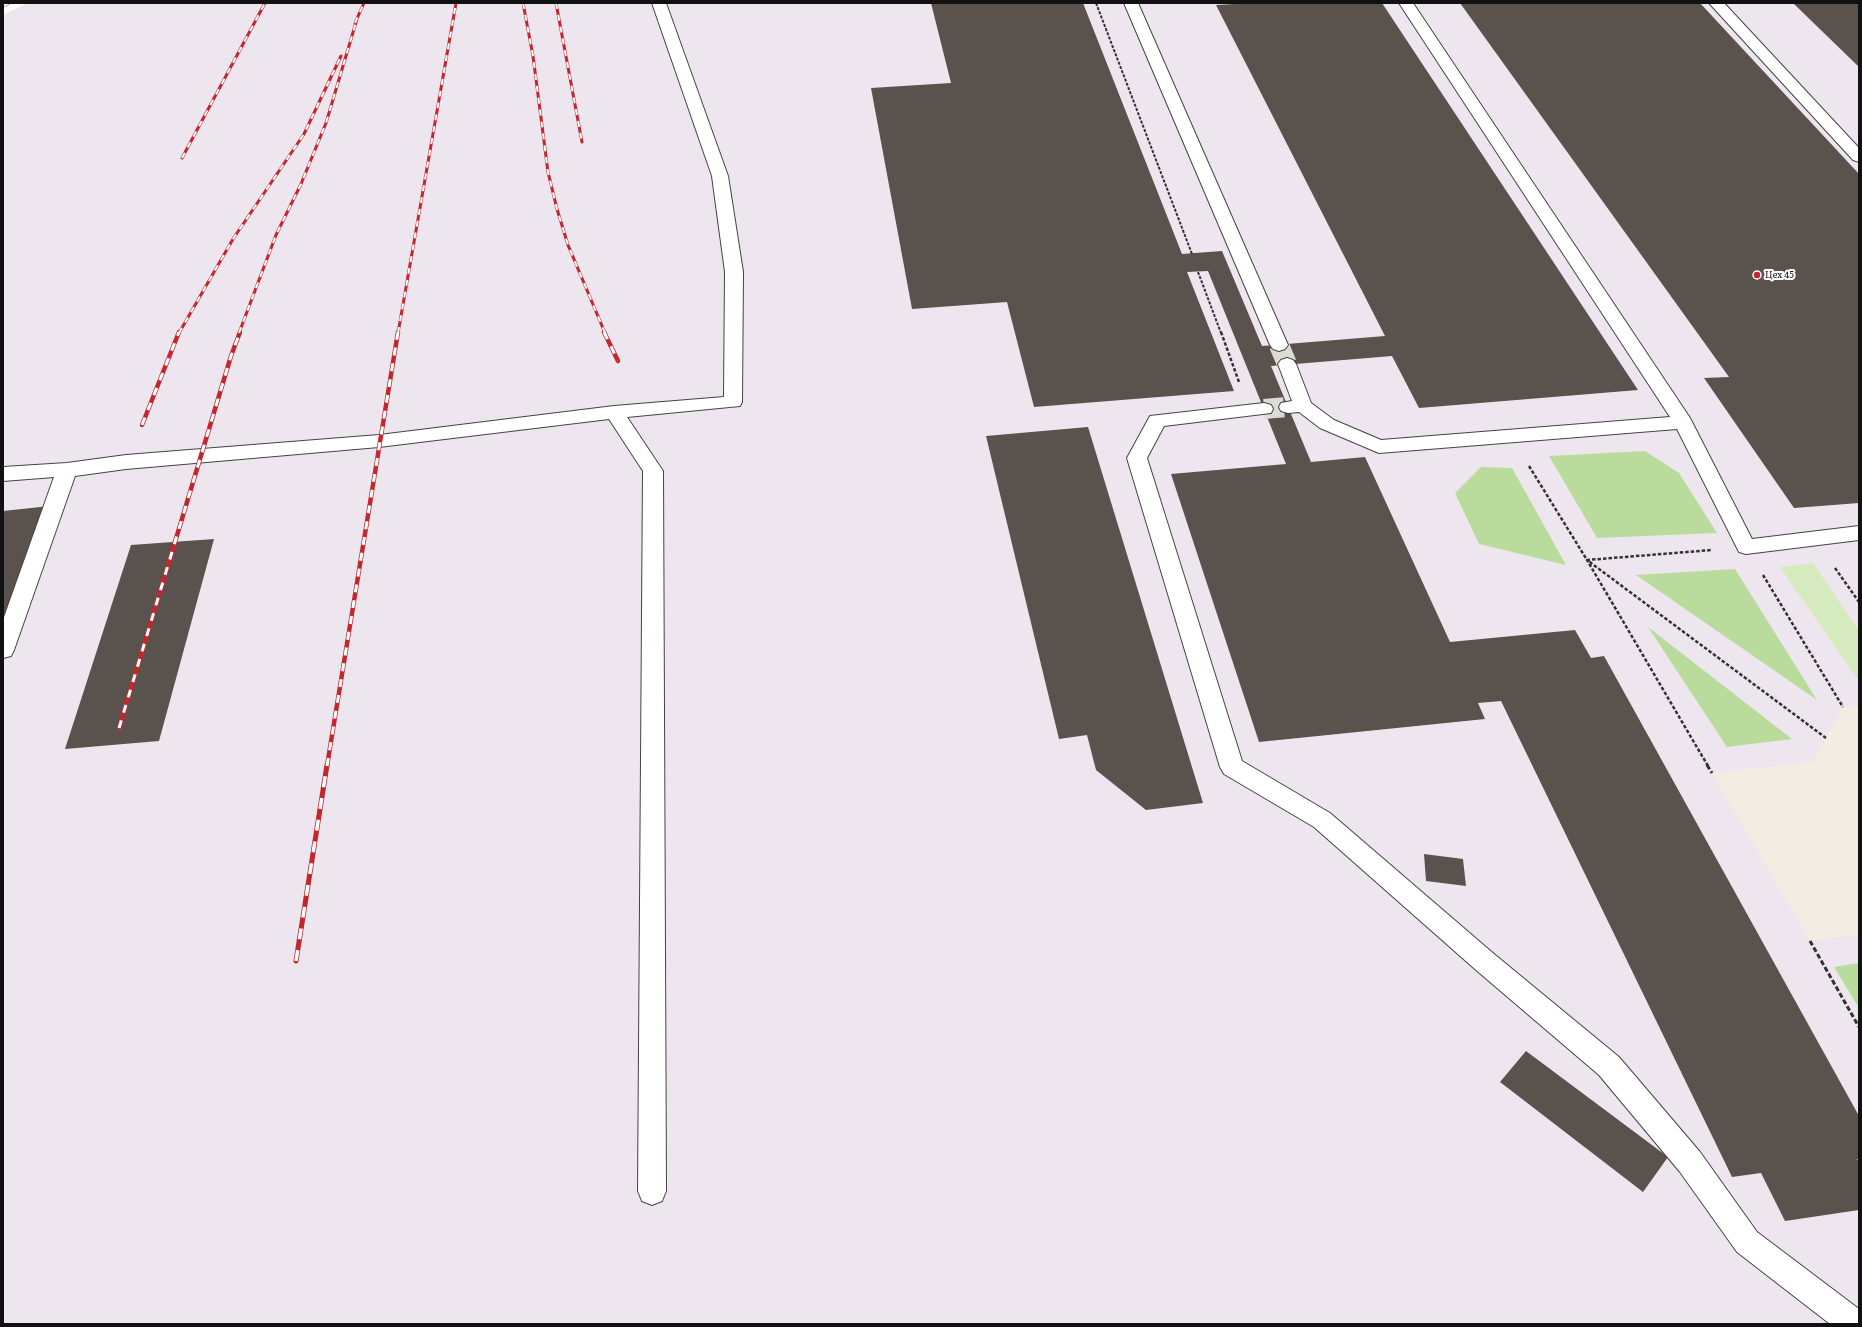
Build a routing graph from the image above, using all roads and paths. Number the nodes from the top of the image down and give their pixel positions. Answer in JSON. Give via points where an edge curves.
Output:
{"nodes":[{"id":1,"x":659,"y":3,"type":"edge"},
{"id":2,"x":1096,"y":3,"type":"edge"},
{"id":3,"x":1131,"y":3,"type":"edge"},
{"id":4,"x":1406,"y":3,"type":"edge"},
{"id":5,"x":1716,"y":3,"type":"edge"},
{"id":6,"x":1859,"y":158,"type":"edge"},
{"id":7,"x":1192,"y":254,"type":"dead end"},
{"id":8,"x":1198,"y":272,"type":"dead end"},
{"id":9,"x":1279,"y":344,"type":"tunnel mouth"},
{"id":10,"x":1287,"y":364,"type":"tunnel mouth"},
{"id":11,"x":1256,"y":410,"type":"joint"},
{"id":12,"x":614,"y":412,"type":"junction"},
{"id":13,"x":1683,"y":422,"type":"junction"},
{"id":14,"x":1511,"y":436,"type":"junction"},
{"id":15,"x":67,"y":470,"type":"junction"},
{"id":16,"x":3,"y":474,"type":"edge"},
{"id":17,"x":1859,"y":533,"type":"edge"},
{"id":18,"x":1814,"y":538,"type":"junction"},
{"id":19,"x":1746,"y":547,"type":"junction"},
{"id":20,"x":1587,"y":560,"type":"junction"},
{"id":21,"x":1859,"y":602,"type":"edge"},
{"id":22,"x":3,"y":650,"type":"edge"},
{"id":23,"x":1843,"y":707,"type":"dead end"},
{"id":24,"x":1826,"y":738,"type":"dead end"},
{"id":25,"x":1712,"y":773,"type":"dead end"},
{"id":26,"x":1810,"y":941,"type":"dead end"},
{"id":27,"x":1859,"y":1026,"type":"edge"},
{"id":28,"x":652,"y":1191,"type":"dead end"},
{"id":29,"x":1854,"y":1324,"type":"edge"}],
"edges":[{"from":1,"to":12,"type":"lane","via":[[720,176],[734,272],[733,402]]},
{"from":2,"to":7,"type":"path"},
{"from":3,"to":9,"type":"lane"},
{"from":4,"to":13,"type":"lane"},
{"from":5,"to":6,"type":"lane"},
{"from":8,"to":11,"type":"path"},
{"from":10,"to":14,"type":"lane","via":[[1296,407],[1379,448]]},
{"from":11,"to":29,"type":"lane","via":[[1158,420],[1137,458],[1232,767],[1322,820],[1608,1066],[1690,1162],[1747,1242]]},
{"from":12,"to":15,"type":"lane","via":[[379,441],[126,462]]},
{"from":12,"to":28,"type":"lane","via":[[653,471]]},
{"from":13,"to":14,"type":"lane"},
{"from":13,"to":19,"type":"lane"},
{"from":14,"to":20,"type":"path"},
{"from":15,"to":16,"type":"lane"},
{"from":15,"to":22,"type":"lane"},
{"from":17,"to":18,"type":"lane"},
{"from":18,"to":19,"type":"lane"},
{"from":18,"to":21,"type":"path"},
{"from":19,"to":20,"type":"path"},
{"from":19,"to":23,"type":"path"},
{"from":20,"to":24,"type":"path"},
{"from":20,"to":25,"type":"path"},
{"from":26,"to":27,"type":"path"}]}
